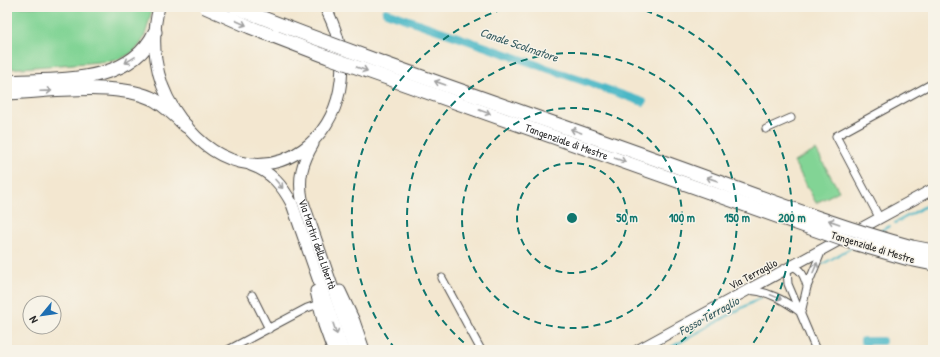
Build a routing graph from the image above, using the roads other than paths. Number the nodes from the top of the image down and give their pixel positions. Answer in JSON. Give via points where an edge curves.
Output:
{"nodes":[{"id":1,"x":159,"y":7,"type":"edge"},
{"id":2,"x":205,"y":7,"type":"edge"},
{"id":3,"x":236,"y":7,"type":"edge"},
{"id":4,"x":325,"y":7,"type":"edge"},
{"id":5,"x":155,"y":32,"type":"junction"},
{"id":6,"x":7,"y":82,"type":"edge"},
{"id":7,"x":933,"y":83,"type":"edge"},
{"id":8,"x":7,"y":93,"type":"edge"},
{"id":9,"x":791,"y":118,"type":"dead end"},
{"id":10,"x":186,"y":126,"type":"junction"},
{"id":11,"x":766,"y":129,"type":"dead end"},
{"id":12,"x":316,"y":139,"type":"junction"},
{"id":13,"x":246,"y":163,"type":"junction"},
{"id":14,"x":933,"y":189,"type":"edge"},
{"id":15,"x":880,"y":218,"type":"junction"},
{"id":16,"x":314,"y":235,"type":"junction"},
{"id":17,"x":822,"y":250,"type":"junction"},
{"id":18,"x":933,"y":251,"type":"edge"},
{"id":19,"x":910,"y":253,"type":"junction"},
{"id":20,"x":933,"y":264,"type":"edge"},
{"id":21,"x":790,"y":268,"type":"junction"},
{"id":22,"x":442,"y":278,"type":"dead end"},
{"id":23,"x":807,"y":287,"type":"junction"},
{"id":24,"x":748,"y":290,"type":"junction"},
{"id":25,"x":252,"y":295,"type":"dead end"},
{"id":26,"x":321,"y":300,"type":"junction"},
{"id":27,"x":801,"y":313,"type":"junction"},
{"id":28,"x":269,"y":329,"type":"junction"},
{"id":29,"x":228,"y":350,"type":"edge"},
{"id":30,"x":333,"y":350,"type":"edge"},
{"id":31,"x":343,"y":350,"type":"edge"},
{"id":32,"x":354,"y":350,"type":"edge"},
{"id":33,"x":364,"y":350,"type":"edge"},
{"id":34,"x":481,"y":350,"type":"edge"},
{"id":35,"x":638,"y":350,"type":"edge"},
{"id":36,"x":816,"y":350,"type":"edge"}],
"edges":[{"from":1,"to":5,"type":"main road"},
{"from":2,"to":19,"type":"highway","name":"Tangenziale di Mestre","one_way":true,"bridge":true,"via":[[309,50],[850,242]]},
{"from":19,"to":3,"type":"highway","name":"Tangenziale di Mestre","one_way":true,"bridge":true,"via":[[833,222],[397,68]]},
{"from":4,"to":12,"type":"main road","via":[[337,38],[341,72],[335,108]]},
{"from":5,"to":6,"type":"highway","one_way":true,"via":[[134,59],[105,72],[77,78]]},
{"from":5,"to":10,"type":"main road","via":[[155,55],[161,80],[170,102]]},
{"from":7,"to":15,"type":"street","via":[[836,136]]},
{"from":8,"to":10,"type":"highway","one_way":true,"via":[[84,89],[131,92],[155,100]]},
{"from":9,"to":11,"type":"street"},
{"from":10,"to":13,"type":"main road","via":[[211,150],[226,158]]},
{"from":12,"to":13,"type":"main road","via":[[301,151],[281,160]]},
{"from":12,"to":16,"type":"main road","name":"Via Martiri della Libertà","via":[[304,161],[300,180],[302,200]]},
{"from":13,"to":26,"type":"main road","name":"Via Martiri della Libertà","one_way":true,"via":[[264,171],[280,184],[292,204],[310,254]]},
{"from":14,"to":15,"type":"main road","name":"Via Terraglio"},
{"from":15,"to":17,"type":"main road","name":"Via Terraglio"},
{"from":16,"to":32,"type":"main road","name":"Via Martiri della Libertà"},
{"from":16,"to":33,"type":"main road","via":[[329,260]]},
{"from":17,"to":21,"type":"main road","name":"Via Terraglio"},
{"from":23,"to":17,"type":"street","one_way":true},
{"from":18,"to":19,"type":"highway","name":"Tangenziale di Mestre"},
{"from":19,"to":20,"type":"highway","name":"Tangenziale di Mestre"},
{"from":21,"to":23,"type":"street","via":[[798,269],[802,273]]},
{"from":21,"to":24,"type":"main road","name":"Via Terraglio"},
{"from":21,"to":27,"type":"street","via":[[788,284]]},
{"from":22,"to":34,"type":"street"},
{"from":23,"to":27,"type":"street"},
{"from":24,"to":27,"type":"street","one_way":true,"via":[[781,299]]},
{"from":24,"to":35,"type":"main road","name":"Via Terraglio"},
{"from":25,"to":28,"type":"street"},
{"from":26,"to":28,"type":"street"},
{"from":26,"to":30,"type":"main road"},
{"from":26,"to":31,"type":"main road","name":"Via Martiri della Libertà","one_way":true},
{"from":27,"to":36,"type":"street"},
{"from":28,"to":29,"type":"street"}]}
